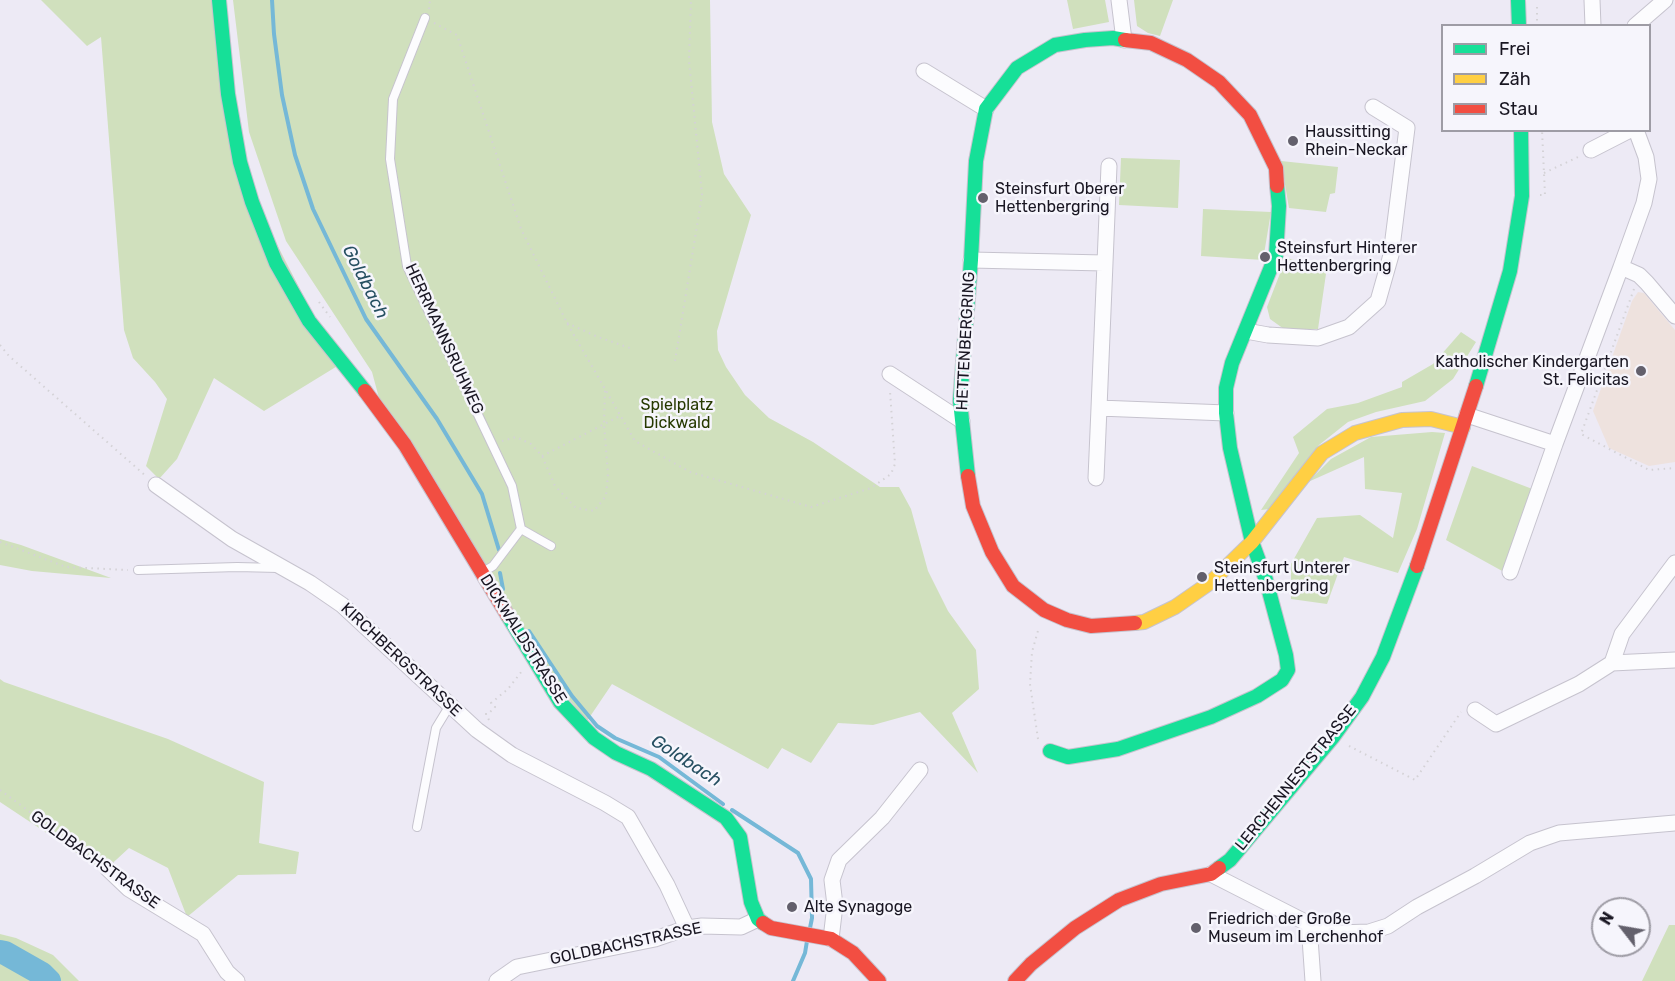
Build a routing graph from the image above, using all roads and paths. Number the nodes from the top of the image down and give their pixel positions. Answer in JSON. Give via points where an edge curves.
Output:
{"nodes":[{"id":1,"x":219,"y":0,"type":"edge"},
{"id":2,"x":691,"y":0,"type":"edge"},
{"id":3,"x":1119,"y":0,"type":"edge"},
{"id":4,"x":1518,"y":0,"type":"edge"},
{"id":5,"x":1536,"y":0,"type":"edge"},
{"id":6,"x":1592,"y":0,"type":"edge"},
{"id":7,"x":1665,"y":0,"type":"edge"},
{"id":8,"x":425,"y":18,"type":"joint"},
{"id":9,"x":1519,"y":24,"type":"edge"},
{"id":10,"x":1538,"y":24,"type":"edge"},
{"id":11,"x":1593,"y":24,"type":"edge"},
{"id":12,"x":1637,"y":24,"type":"edge"},
{"id":13,"x":1124,"y":40,"type":"junction"},
{"id":14,"x":924,"y":71,"type":"dead end"},
{"id":15,"x":1373,"y":107,"type":"dead end"},
{"id":16,"x":986,"y":109,"type":"junction"},
{"id":17,"x":1521,"y":132,"type":"edge"},
{"id":18,"x":1542,"y":132,"type":"edge"},
{"id":19,"x":1626,"y":132,"type":"edge"},
{"id":20,"x":1637,"y":132,"type":"edge"},
{"id":21,"x":1591,"y":150,"type":"joint"},
{"id":22,"x":1109,"y":165,"type":"dead end"},
{"id":23,"x":1544,"y":173,"type":"junction"},
{"id":24,"x":1522,"y":196,"type":"junction"},
{"id":25,"x":971,"y":260,"type":"junction"},
{"id":26,"x":1104,"y":263,"type":"junction"},
{"id":27,"x":1621,"y":267,"type":"junction"},
{"id":28,"x":1639,"y":275,"type":"junction"},
{"id":29,"x":319,"y":302,"type":"dead end"},
{"id":30,"x":1675,"y":315,"type":"edge"},
{"id":31,"x":331,"y":320,"type":"dead end"},
{"id":32,"x":567,"y":323,"type":"junction"},
{"id":33,"x":1246,"y":330,"type":"junction"},
{"id":34,"x":0,"y":345,"type":"edge"},
{"id":35,"x":630,"y":348,"type":"dead end"},
{"id":36,"x":675,"y":361,"type":"dead end"},
{"id":37,"x":890,"y":374,"type":"joint"},
{"id":38,"x":605,"y":386,"type":"junction"},
{"id":39,"x":1099,"y":408,"type":"junction"},
{"id":40,"x":1226,"y":413,"type":"junction"},
{"id":41,"x":621,"y":415,"type":"junction"},
{"id":42,"x":962,"y":421,"type":"junction"},
{"id":43,"x":1465,"y":421,"type":"junction"},
{"id":44,"x":604,"y":424,"type":"junction"},
{"id":45,"x":493,"y":443,"type":"junction"},
{"id":46,"x":1556,"y":444,"type":"junction"},
{"id":47,"x":542,"y":456,"type":"junction"},
{"id":48,"x":1675,"y":468,"type":"edge"},
{"id":49,"x":1096,"y":477,"type":"dead end"},
{"id":50,"x":156,"y":485,"type":"joint"},
{"id":51,"x":521,"y":529,"type":"junction"},
{"id":52,"x":0,"y":542,"type":"edge"},
{"id":53,"x":1252,"y":542,"type":"junction"},
{"id":54,"x":551,"y":546,"type":"dead end"},
{"id":55,"x":1675,"y":563,"type":"edge"},
{"id":56,"x":282,"y":568,"type":"junction"},
{"id":57,"x":138,"y":570,"type":"joint"},
{"id":58,"x":1510,"y":572,"type":"dead end"},
{"id":59,"x":482,"y":573,"type":"junction"},
{"id":60,"x":1034,"y":646,"type":"dead end"},
{"id":61,"x":535,"y":659,"type":"junction"},
{"id":62,"x":1675,"y":660,"type":"edge"},
{"id":63,"x":1612,"y":663,"type":"junction"},
{"id":64,"x":450,"y":705,"type":"junction"},
{"id":65,"x":1475,"y":710,"type":"joint"},
{"id":66,"x":477,"y":730,"type":"junction"},
{"id":67,"x":1333,"y":737,"type":"junction"},
{"id":68,"x":1050,"y":751,"type":"joint"},
{"id":69,"x":920,"y":770,"type":"dead end"},
{"id":70,"x":0,"y":790,"type":"edge"},
{"id":71,"x":1675,"y":823,"type":"edge"},
{"id":72,"x":417,"y":827,"type":"dead end"},
{"id":73,"x":106,"y":868,"type":"joint"},
{"id":74,"x":1211,"y":874,"type":"junction"},
{"id":75,"x":758,"y":919,"type":"junction"},
{"id":76,"x":1309,"y":924,"type":"junction"},
{"id":77,"x":687,"y":928,"type":"junction"},
{"id":78,"x":825,"y":938,"type":"junction"},
{"id":79,"x":237,"y":981,"type":"edge"},
{"id":80,"x":497,"y":981,"type":"edge"},
{"id":81,"x":879,"y":981,"type":"edge"},
{"id":82,"x":1015,"y":981,"type":"edge"},
{"id":83,"x":1311,"y":981,"type":"edge"}],
"edges":[{"from":1,"to":59,"type":"street","name":"DICKWALDSTRASSE","via":[[228,94],[240,162],[276,263],[309,321],[405,445]]},
{"from":2,"to":36,"type":"path","via":[[689,60],[702,195]]},
{"from":3,"to":13,"type":"street"},
{"from":4,"to":9,"type":"street"},
{"from":5,"to":10,"type":"path"},
{"from":6,"to":11,"type":"street"},
{"from":7,"to":12,"type":"street"},
{"from":8,"to":32,"type":"path","via":[[457,35],[521,229]]},
{"from":8,"to":45,"type":"lane","name":"HERRMANNSRUHWEG","via":[[393,99],[390,159],[405,255]]},
{"from":13,"to":16,"type":"street","name":"HETTENBERGRING","via":[[1055,45],[1017,68]]},
{"from":13,"to":33,"type":"street","name":"HETTENBERGRING","via":[[1151,44],[1187,60],[1219,82],[1250,115],[1276,168],[1280,206],[1276,255]]},
{"from":14,"to":16,"type":"street"},
{"from":15,"to":33,"type":"street","via":[[1407,128],[1391,255],[1378,301],[1349,327],[1318,338]]},
{"from":16,"to":25,"type":"street","name":"HETTENBERGRING","via":[[976,162]]},
{"from":17,"to":24,"type":"street","name":"LERCHENNESTSTRASSE"},
{"from":18,"to":23,"type":"path"},
{"from":19,"to":21,"type":"street"},
{"from":20,"to":27,"type":"street","via":[[1649,179]]},
{"from":21,"to":23,"type":"path"},
{"from":22,"to":26,"type":"street"},
{"from":23,"to":24,"type":"path","via":[[1545,195]]},
{"from":24,"to":43,"type":"street","name":"LERCHENNESTSTRASSE","via":[[1510,271]]},
{"from":25,"to":26,"type":"street","name":"HETTENBERGRING"},
{"from":25,"to":42,"type":"street","name":"HETTENBERGRING","via":[[960,401]]},
{"from":26,"to":39,"type":"street"},
{"from":27,"to":28,"type":"street"},
{"from":27,"to":46,"type":"street"},
{"from":28,"to":30,"type":"street"},
{"from":28,"to":48,"type":"path","via":[[1581,434],[1649,470]]},
{"from":29,"to":31,"type":"path"},
{"from":32,"to":35,"type":"path"},
{"from":32,"to":38,"type":"path"},
{"from":33,"to":40,"type":"street","name":"HETTENBERGRING","via":[[1232,363]]},
{"from":34,"to":50,"type":"path"},
{"from":37,"to":41,"type":"path","via":[[895,464],[891,474],[871,488],[811,507],[690,472],[635,441]]},
{"from":37,"to":42,"type":"street","name":"HETTENBERGRING"},
{"from":38,"to":41,"type":"path"},
{"from":38,"to":44,"type":"path"},
{"from":39,"to":40,"type":"street"},
{"from":39,"to":49,"type":"street"},
{"from":40,"to":53,"type":"street","name":"HETTENBERGRING"},
{"from":41,"to":44,"type":"path"},
{"from":42,"to":53,"type":"street","name":"HETTENBERGRING","via":[[973,506],[992,552],[1013,586],[1044,610],[1067,620],[1091,626],[1144,622],[1202,588]]},
{"from":43,"to":46,"type":"street"},
{"from":43,"to":53,"type":"street","name":"HETTENBERGRING","via":[[1402,420],[1355,433],[1322,453]]},
{"from":43,"to":67,"type":"street","name":"LERCHENNESTSTRASSE","via":[[1383,657],[1362,697]]},
{"from":44,"to":47,"type":"path"},
{"from":44,"to":47,"type":"path","via":[[606,496],[594,511],[576,508],[555,486]]},
{"from":45,"to":47,"type":"path","via":[[516,438],[531,444]]},
{"from":45,"to":51,"type":"lane","name":"HERRMANNSRUHWEG","via":[[512,486]]},
{"from":46,"to":58,"type":"street"},
{"from":50,"to":56,"type":"street","name":"KIRCHBERGSTRASSE","via":[[232,539]]},
{"from":51,"to":54,"type":"lane"},
{"from":51,"to":59,"type":"lane","via":[[494,566]]},
{"from":52,"to":57,"type":"path","via":[[66,567]]},
{"from":53,"to":68,"type":"street","via":[[1286,656],[1288,670],[1282,680],[1211,717],[1118,749],[1068,758]]},
{"from":55,"to":63,"type":"street","via":[[1622,634]]},
{"from":56,"to":57,"type":"lane"},
{"from":56,"to":64,"type":"street","name":"KIRCHBERGSTRASSE","via":[[342,605]]},
{"from":59,"to":61,"type":"street","name":"DICKWALDSTRASSE"},
{"from":60,"to":68,"type":"path","via":[[1030,684],[1037,738]]},
{"from":61,"to":66,"type":"path","via":[[491,703],[495,707],[486,714],[489,722]]},
{"from":61,"to":75,"type":"street","name":"DICKWALDSTRASSE","via":[[560,702],[594,738],[651,769],[726,818],[740,837],[751,902]]},
{"from":62,"to":63,"type":"street"},
{"from":63,"to":65,"type":"street","via":[[1579,684],[1496,724]]},
{"from":64,"to":66,"type":"street","name":"KIRCHBERGSTRASSE"},
{"from":64,"to":72,"type":"lane","via":[[436,728]]},
{"from":65,"to":67,"type":"path","via":[[1466,705],[1415,780]]},
{"from":66,"to":77,"type":"street","name":"KIRCHBERGSTRASSE","via":[[512,755],[628,817]]},
{"from":67,"to":74,"type":"street","name":"LERCHENNESTSTRASSE","via":[[1230,860]]},
{"from":69,"to":78,"type":"street","via":[[882,818],[839,860],[832,880],[835,905]]},
{"from":70,"to":73,"type":"path","name":"GOLDBACHSTRASSE"},
{"from":71,"to":76,"type":"street","via":[[1559,833],[1530,843],[1388,926],[1369,932],[1338,933]]},
{"from":73,"to":79,"type":"street","name":"GOLDBACHSTRASSE","via":[[129,889],[203,934]]},
{"from":74,"to":76,"type":"street"},
{"from":74,"to":82,"type":"street","name":"LERCHENNESTSTRASSE","via":[[1161,884],[1119,900],[1075,928]]},
{"from":75,"to":77,"type":"street","name":"GOLDBACHSTRASSE","via":[[741,927]]},
{"from":75,"to":78,"type":"street","via":[[771,928]]},
{"from":76,"to":83,"type":"street"},
{"from":77,"to":80,"type":"street","name":"GOLDBACHSTRASSE","via":[[655,939],[516,967]]},
{"from":78,"to":81,"type":"street","via":[[853,953]]}]}
